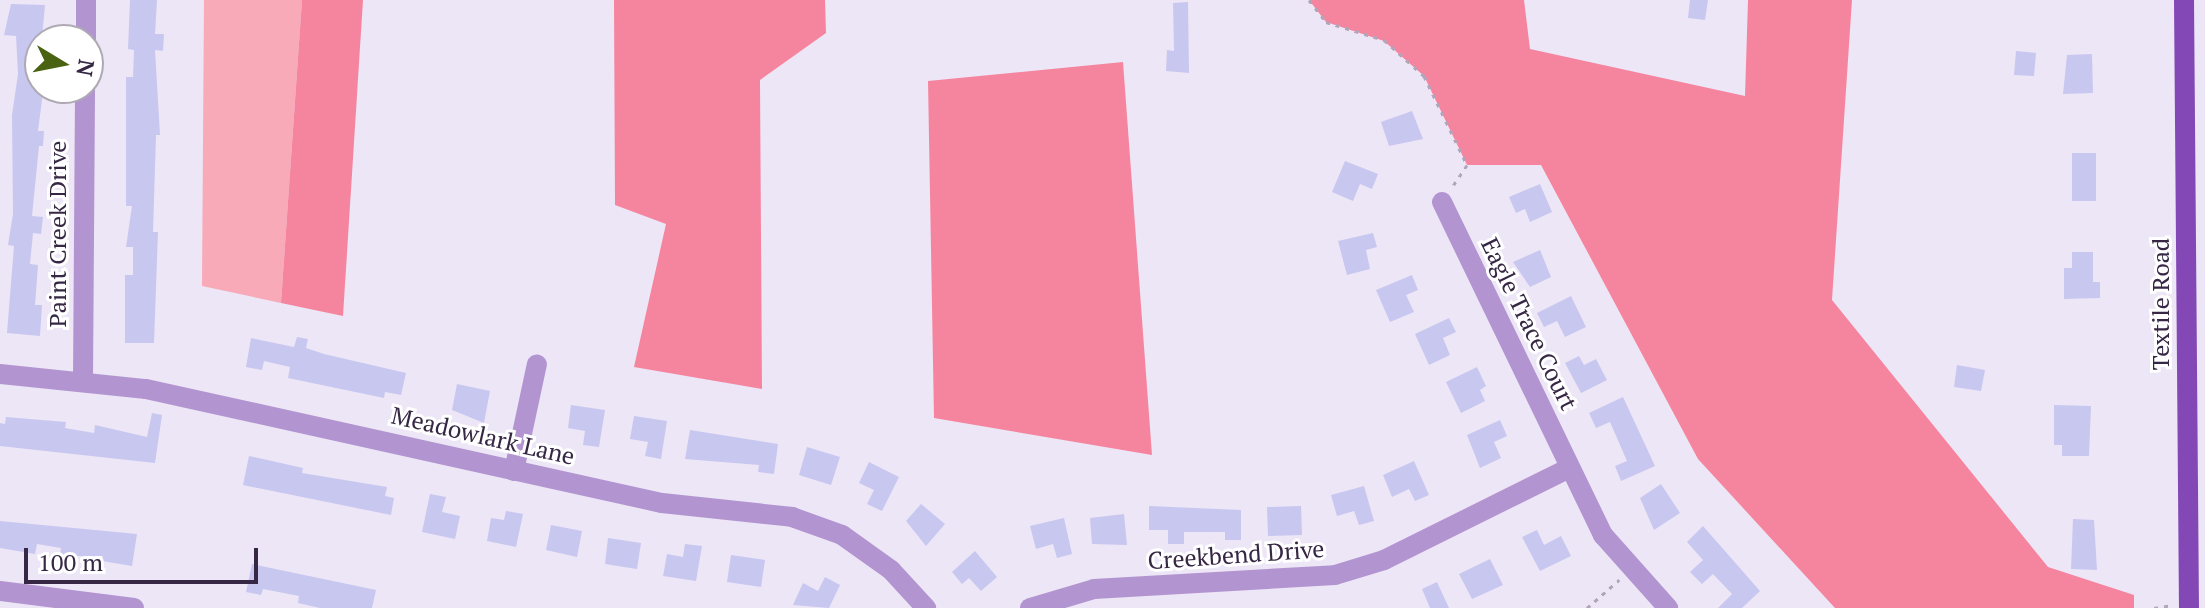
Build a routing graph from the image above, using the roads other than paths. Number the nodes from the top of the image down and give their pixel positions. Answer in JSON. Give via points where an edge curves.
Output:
{"nodes":[{"id":1,"x":86,"y":0,"type":"edge"},
{"id":2,"x":2184,"y":0,"type":"edge"},
{"id":3,"x":86,"y":24,"type":"edge"},
{"id":4,"x":85,"y":104,"type":"edge"},
{"id":5,"x":1442,"y":202,"type":"road end"},
{"id":6,"x":537,"y":364,"type":"dead end"},
{"id":7,"x":0,"y":374,"type":"edge"},
{"id":8,"x":83,"y":380,"type":"junction"},
{"id":9,"x":1569,"y":468,"type":"junction"},
{"id":10,"x":514,"y":471,"type":"junction"},
{"id":11,"x":5,"y":597,"type":"edge"},
{"id":12,"x":134,"y":608,"type":"edge"},
{"id":13,"x":926,"y":608,"type":"edge"},
{"id":14,"x":1030,"y":608,"type":"edge"},
{"id":15,"x":1668,"y":608,"type":"edge"},
{"id":16,"x":2189,"y":608,"type":"edge"}],
"edges":[{"from":1,"to":3,"type":"street"},
{"from":2,"to":16,"type":"main road","name":"Textile Road"},
{"from":4,"to":8,"type":"street","name":"Paint Creek Drive"},
{"from":5,"to":9,"type":"street","name":"Eagle Trace Court"},
{"from":6,"to":10,"type":"street"},
{"from":7,"to":8,"type":"street","name":"Meadowlark Lane"},
{"from":8,"to":10,"type":"street","name":"Meadowlark Lane","via":[[162,392]]},
{"from":9,"to":14,"type":"street","name":"Creekbend Drive","via":[[1384,560],[1335,575],[1094,589]]},
{"from":9,"to":15,"type":"street","name":"Eagle Trace Court","via":[[1603,535]]},
{"from":10,"to":13,"type":"street","name":"Meadowlark Lane","via":[[662,503],[792,517],[842,535],[891,570]]},
{"from":11,"to":12,"type":"street"}]}
